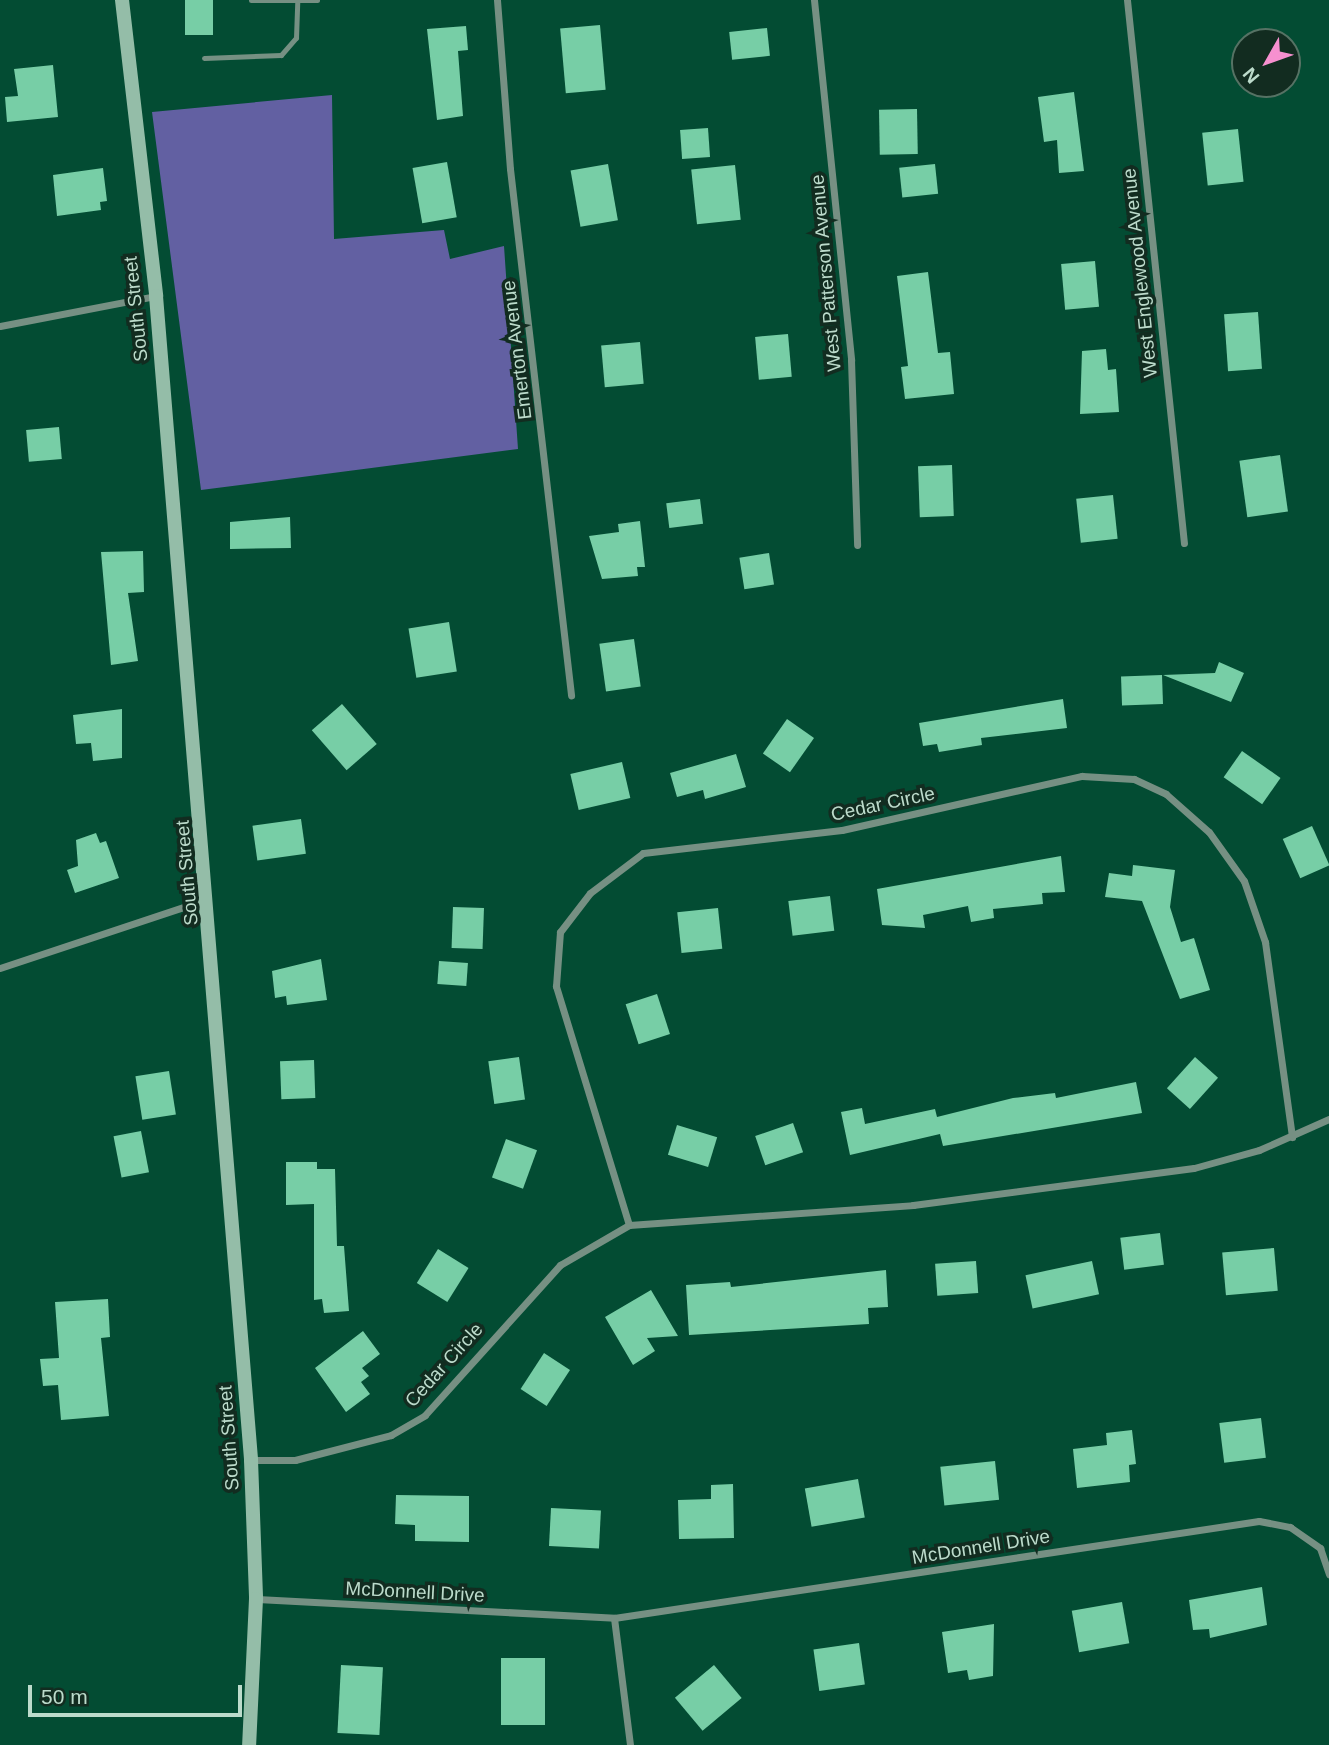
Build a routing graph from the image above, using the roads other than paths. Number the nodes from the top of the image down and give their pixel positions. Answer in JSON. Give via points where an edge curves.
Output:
{"nodes":[{"id":1,"x":122,"y":0,"type":"edge"},
{"id":2,"x":251,"y":0,"type":"edge"},
{"id":3,"x":317,"y":0,"type":"edge"},
{"id":4,"x":498,"y":0,"type":"edge"},
{"id":5,"x":814,"y":0,"type":"edge"},
{"id":6,"x":1127,"y":0,"type":"edge"},
{"id":7,"x":297,"y":2,"type":"junction"},
{"id":8,"x":204,"y":58,"type":"dead end"},
{"id":9,"x":156,"y":296,"type":"junction"},
{"id":10,"x":0,"y":326,"type":"edge"},
{"id":11,"x":1184,"y":542,"type":"dead end"},
{"id":12,"x":857,"y":545,"type":"dead end"},
{"id":13,"x":572,"y":695,"type":"dead end"},
{"id":14,"x":209,"y":899,"type":"junction"},
{"id":15,"x":0,"y":968,"type":"edge"},
{"id":16,"x":1329,"y":1119,"type":"edge"},
{"id":17,"x":1292,"y":1137,"type":"junction"},
{"id":18,"x":629,"y":1225,"type":"junction"},
{"id":19,"x":251,"y":1460,"type":"junction"},
{"id":20,"x":1329,"y":1574,"type":"edge"},
{"id":21,"x":256,"y":1599,"type":"junction"},
{"id":22,"x":614,"y":1618,"type":"junction"},
{"id":23,"x":249,"y":1745,"type":"edge"},
{"id":24,"x":630,"y":1745,"type":"edge"}],
"edges":[{"from":1,"to":9,"type":"main road","name":"South Street"},
{"from":2,"to":7,"type":"lane"},
{"from":3,"to":7,"type":"lane"},
{"from":4,"to":13,"type":"street","name":"Emerton Avenue","via":[[510,169]]},
{"from":5,"to":12,"type":"street","name":"West Patterson Avenue","via":[[851,360]]},
{"from":6,"to":11,"type":"street","name":"West Englewood Avenue"},
{"from":7,"to":8,"type":"lane","via":[[296,38],[281,55]]},
{"from":9,"to":10,"type":"street"},
{"from":9,"to":14,"type":"main road","name":"South Street"},
{"from":14,"to":15,"type":"street"},
{"from":14,"to":19,"type":"main road","name":"South Street"},
{"from":16,"to":17,"type":"street","name":"Cedar Circle"},
{"from":17,"to":18,"type":"street","name":"Cedar Circle","via":[[1194,1168],[913,1205]]},
{"from":17,"to":18,"type":"street","name":"Cedar Circle","via":[[1265,942],[1244,881],[1209,832],[1166,794],[1134,779],[1082,776],[842,830],[643,853],[590,893],[560,932],[556,986]]},
{"from":18,"to":19,"type":"street","name":"Cedar Circle","via":[[560,1265],[425,1415],[391,1435],[295,1460]]},
{"from":19,"to":21,"type":"main road","name":"South Street"},
{"from":20,"to":22,"type":"street","name":"McDonnell Drive","via":[[1320,1548],[1290,1527],[1259,1521]]},
{"from":21,"to":22,"type":"street","name":"McDonnell Drive"},
{"from":21,"to":23,"type":"main road","name":"South Street"},
{"from":22,"to":24,"type":"street"}]}
